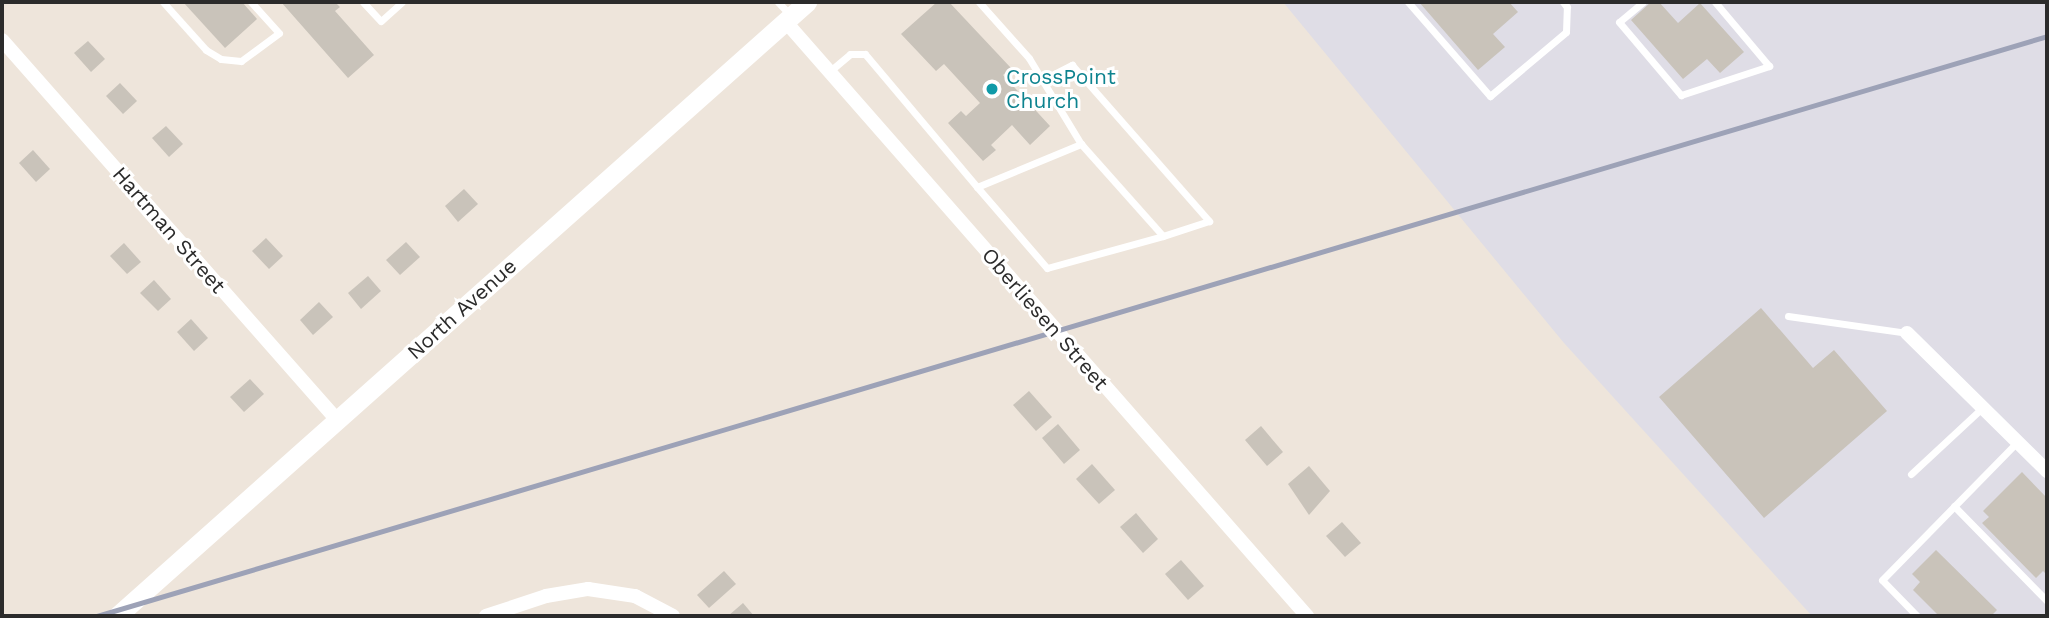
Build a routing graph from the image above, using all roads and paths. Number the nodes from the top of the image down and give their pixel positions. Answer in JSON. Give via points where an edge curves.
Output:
{"nodes":[{"id":1,"x":163,"y":2,"type":"edge"},
{"id":2,"x":251,"y":2,"type":"edge"},
{"id":3,"x":363,"y":2,"type":"edge"},
{"id":4,"x":402,"y":2,"type":"edge"},
{"id":5,"x":807,"y":2,"type":"edge"},
{"id":6,"x":979,"y":2,"type":"edge"},
{"id":7,"x":1408,"y":2,"type":"edge"},
{"id":8,"x":1563,"y":2,"type":"edge"},
{"id":9,"x":1643,"y":2,"type":"edge"},
{"id":10,"x":1715,"y":2,"type":"edge"},
{"id":11,"x":785,"y":13,"type":"edge"},
{"id":12,"x":2,"y":40,"type":"edge"},
{"id":13,"x":830,"y":71,"type":"junction"},
{"id":14,"x":1042,"y":80,"type":"junction"},
{"id":15,"x":1081,"y":144,"type":"junction"},
{"id":16,"x":977,"y":187,"type":"junction"},
{"id":17,"x":1163,"y":236,"type":"junction"},
{"id":18,"x":1788,"y":316,"type":"dead end"},
{"id":19,"x":1908,"y":333,"type":"joint"},
{"id":20,"x":1983,"y":407,"type":"junction"},
{"id":21,"x":338,"y":421,"type":"junction"},
{"id":22,"x":2017,"y":441,"type":"junction"},
{"id":23,"x":2047,"y":471,"type":"edge"},
{"id":24,"x":1911,"y":474,"type":"dead end"},
{"id":25,"x":1954,"y":506,"type":"junction"},
{"id":26,"x":2047,"y":601,"type":"edge"},
{"id":27,"x":504,"y":614,"type":"edge"},
{"id":28,"x":117,"y":616,"type":"edge"},
{"id":29,"x":486,"y":616,"type":"edge"},
{"id":30,"x":673,"y":616,"type":"edge"},
{"id":31,"x":1307,"y":616,"type":"edge"},
{"id":32,"x":1917,"y":616,"type":"edge"}],
"edges":[{"from":1,"to":2,"type":"lane","via":[[206,50],[221,59],[241,61],[279,33]]},
{"from":3,"to":4,"type":"lane","via":[[381,21]]},
{"from":5,"to":11,"type":"main road","name":"North Avenue"},
{"from":6,"to":14,"type":"lane"},
{"from":7,"to":8,"type":"lane","via":[[1490,96],[1566,32]]},
{"from":9,"to":10,"type":"lane","via":[[1619,22],[1681,95],[1769,66]]},
{"from":11,"to":13,"type":"street","name":"Oberliesen Street"},
{"from":11,"to":21,"type":"main road","name":"North Avenue"},
{"from":12,"to":21,"type":"street","name":"Hartman Street"},
{"from":13,"to":16,"type":"lane","via":[[850,54],[865,54]]},
{"from":13,"to":31,"type":"street","name":"Oberliesen Street"},
{"from":14,"to":15,"type":"lane"},
{"from":14,"to":17,"type":"lane","via":[[1072,65],[1209,221]]},
{"from":15,"to":16,"type":"lane"},
{"from":15,"to":17,"type":"lane"},
{"from":16,"to":17,"type":"lane","via":[[1047,268]]},
{"from":18,"to":19,"type":"lane"},
{"from":19,"to":20,"type":"street"},
{"from":20,"to":22,"type":"street"},
{"from":20,"to":24,"type":"lane"},
{"from":21,"to":28,"type":"main road","name":"North Avenue"},
{"from":22,"to":23,"type":"street"},
{"from":22,"to":25,"type":"lane"},
{"from":25,"to":26,"type":"lane"},
{"from":25,"to":32,"type":"lane","via":[[1882,580]]},
{"from":27,"to":29,"type":"street"},
{"from":27,"to":30,"type":"street","via":[[546,596],[588,589],[627,593]]}]}
